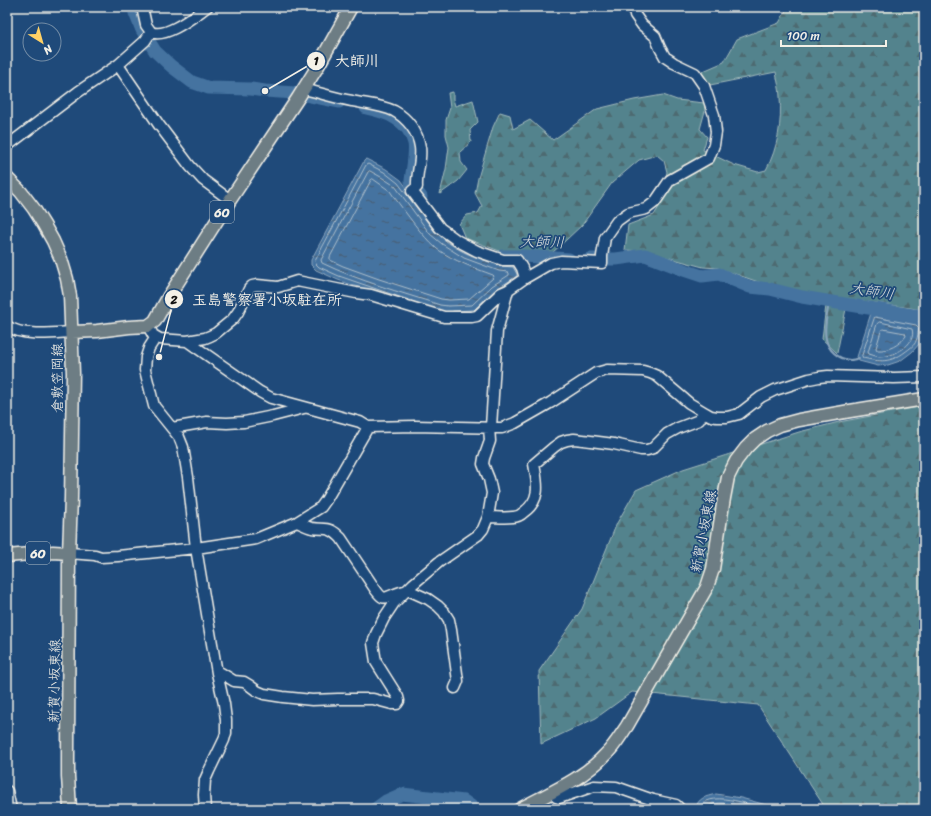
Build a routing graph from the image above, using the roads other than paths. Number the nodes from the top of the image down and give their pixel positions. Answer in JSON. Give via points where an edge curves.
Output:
{"nodes":[{"id":1,"x":142,"y":7,"type":"edge"},
{"id":2,"x":207,"y":7,"type":"edge"},
{"id":3,"x":351,"y":7,"type":"edge"},
{"id":4,"x":634,"y":7,"type":"edge"},
{"id":5,"x":149,"y":35,"type":"junction"},
{"id":6,"x":118,"y":65,"type":"junction"},
{"id":7,"x":302,"y":93,"type":"junction"},
{"id":8,"x":7,"y":146,"type":"edge"},
{"id":9,"x":7,"y":178,"type":"edge"},
{"id":10,"x":230,"y":200,"type":"junction"},
{"id":11,"x":525,"y":278,"type":"junction"},
{"id":12,"x":508,"y":290,"type":"junction"},
{"id":13,"x":7,"y":326,"type":"edge"},
{"id":14,"x":148,"y":326,"type":"junction"},
{"id":15,"x":72,"y":332,"type":"junction"},
{"id":16,"x":156,"y":337,"type":"junction"},
{"id":17,"x":187,"y":341,"type":"junction"},
{"id":18,"x":924,"y":377,"type":"edge"},
{"id":19,"x":924,"y":399,"type":"edge"},
{"id":20,"x":306,"y":407,"type":"junction"},
{"id":21,"x":704,"y":412,"type":"junction"},
{"id":22,"x":368,"y":427,"type":"junction"},
{"id":23,"x":490,"y":427,"type":"junction"},
{"id":24,"x":172,"y":428,"type":"junction"},
{"id":25,"x":488,"y":517,"type":"junction"},
{"id":26,"x":297,"y":522,"type":"junction"},
{"id":27,"x":196,"y":548,"type":"junction"},
{"id":28,"x":69,"y":552,"type":"junction"},
{"id":29,"x":7,"y":556,"type":"edge"},
{"id":30,"x":408,"y":590,"type":"junction"},
{"id":31,"x":217,"y":673,"type":"junction"},
{"id":32,"x":455,"y":688,"type":"dead end"},
{"id":33,"x":7,"y":791,"type":"edge"},
{"id":34,"x":552,"y":792,"type":"junction"},
{"id":35,"x":11,"y":809,"type":"edge"},
{"id":36,"x":70,"y":809,"type":"edge"},
{"id":37,"x":205,"y":809,"type":"edge"},
{"id":38,"x":520,"y":809,"type":"edge"},
{"id":39,"x":680,"y":809,"type":"edge"}],
"edges":[{"from":1,"to":5,"type":"street"},
{"from":2,"to":5,"type":"street","via":[[171,30]]},
{"from":3,"to":7,"type":"main road","number":"60"},
{"from":4,"to":11,"type":"street","via":[[635,15],[655,36],[665,57],[695,73],[704,86],[714,115],[716,132],[709,158],[670,180],[656,202],[646,209],[628,213],[616,221],[605,238],[602,263],[561,261]]},
{"from":5,"to":6,"type":"street"},
{"from":6,"to":8,"type":"street"},
{"from":6,"to":10,"type":"street","via":[[190,166],[203,180]]},
{"from":7,"to":10,"type":"main road","number":"60"},
{"from":7,"to":11,"type":"street","via":[[385,108],[401,116],[413,128],[420,146],[415,189],[412,191],[421,204],[440,228],[458,241],[503,260],[517,260]]},
{"from":9,"to":15,"type":"main road","via":[[34,209],[61,259],[70,296]]},
{"from":10,"to":14,"type":"main road","number":"60","via":[[155,321]]},
{"from":11,"to":12,"type":"street"},
{"from":12,"to":17,"type":"street","via":[[501,293],[477,316],[444,317],[371,295],[297,281],[278,287],[257,285],[249,289],[233,320],[210,336]]},
{"from":12,"to":23,"type":"street","via":[[497,331]]},
{"from":13,"to":15,"type":"street","via":[[13,330],[39,334]]},
{"from":14,"to":15,"type":"main road","name":"倉敷笠岡線"},
{"from":14,"to":16,"type":"street"},
{"from":15,"to":28,"type":"main road","name":"倉敷笠岡線","number":"60"},
{"from":16,"to":17,"type":"street"},
{"from":16,"to":24,"type":"street","via":[[146,357],[145,370],[154,406]]},
{"from":17,"to":20,"type":"street","via":[[260,392],[282,402]]},
{"from":18,"to":21,"type":"street","via":[[819,377],[775,390],[739,414],[716,417]]},
{"from":19,"to":34,"type":"main road","name":"新賀小坂東線","via":[[780,425],[755,439],[746,448],[736,460],[728,477],[713,569],[707,587],[693,612],[617,742],[593,766]]},
{"from":20,"to":22,"type":"street","via":[[360,422]]},
{"from":20,"to":24,"type":"street","via":[[244,422],[207,422]]},
{"from":21,"to":23,"type":"street","via":[[657,376],[643,371],[607,370],[596,373],[550,404],[515,423],[502,428]]},
{"from":21,"to":25,"type":"street","via":[[699,420],[667,434],[653,448],[647,450],[574,439],[561,442],[534,464],[537,490],[533,504],[515,517]]},
{"from":22,"to":23,"type":"street"},
{"from":22,"to":26,"type":"street","via":[[321,507]]},
{"from":23,"to":25,"type":"street","via":[[490,441],[483,464],[492,493]]},
{"from":24,"to":27,"type":"street","via":[[183,447]]},
{"from":25,"to":30,"type":"street","via":[[478,535],[439,562]]},
{"from":26,"to":27,"type":"street","via":[[256,539]]},
{"from":26,"to":30,"type":"street","via":[[312,528],[335,531],[382,597],[386,598]]},
{"from":27,"to":28,"type":"street","via":[[101,557]]},
{"from":27,"to":31,"type":"street"},
{"from":28,"to":29,"type":"main road","number":"60"},
{"from":28,"to":36,"type":"main road","name":"新賀小坂東線"},
{"from":30,"to":31,"type":"street","via":[[394,603],[384,618],[373,643],[376,662],[398,697],[397,704],[374,699],[312,700],[264,694],[244,682],[234,681]]},
{"from":30,"to":32,"type":"street","via":[[438,606],[449,620],[458,682]]},
{"from":31,"to":37,"type":"street","via":[[224,704],[226,733],[205,780]]},
{"from":33,"to":35,"type":"street"},
{"from":34,"to":38,"type":"main road","name":"新賀小坂東線"},
{"from":34,"to":39,"type":"street","via":[[559,798],[594,786],[616,787],[676,805]]}]}
